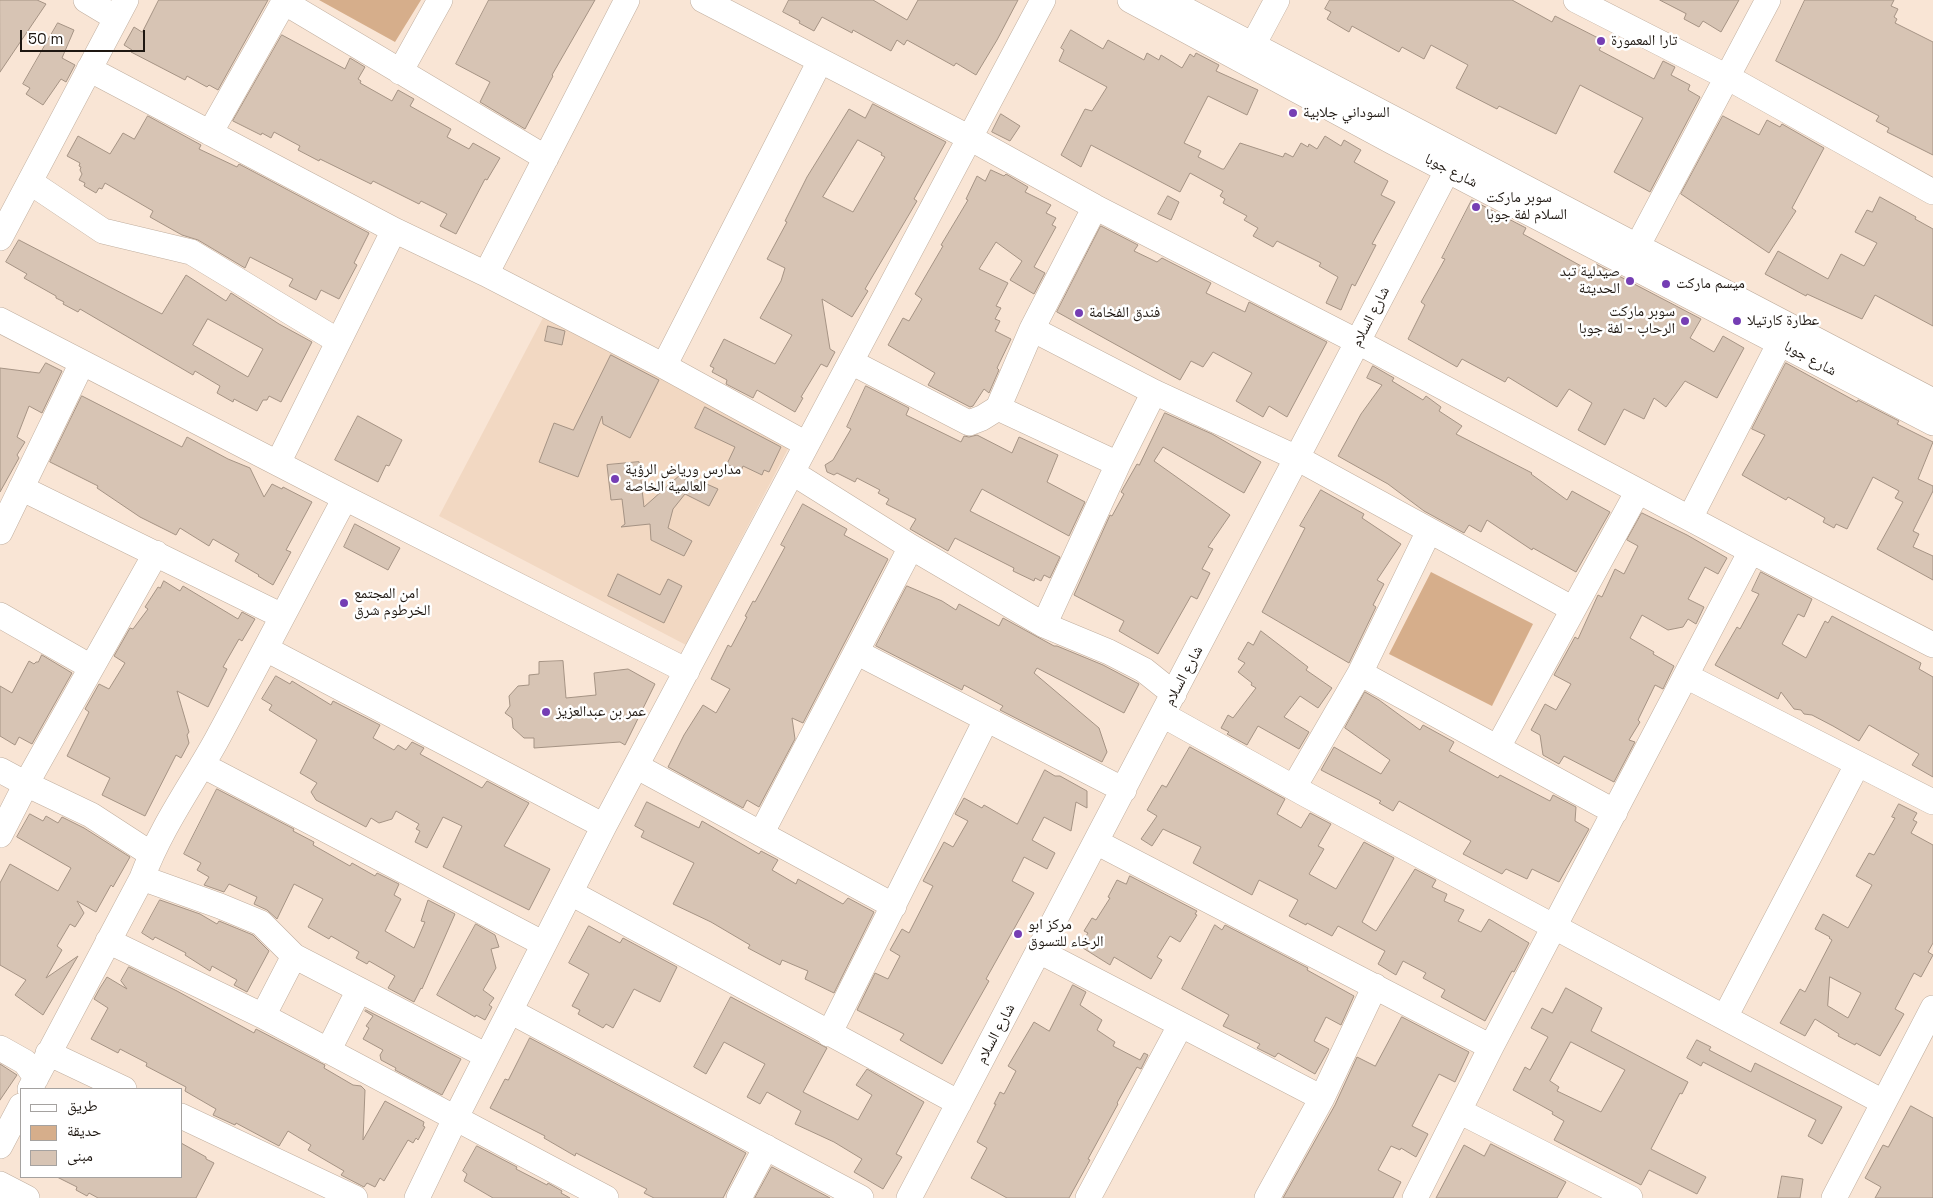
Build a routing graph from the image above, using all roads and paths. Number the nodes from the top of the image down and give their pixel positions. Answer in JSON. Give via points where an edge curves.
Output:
{"nodes":[{"id":1,"x":86,"y":0,"type":"edge"},
{"id":2,"x":440,"y":0,"type":"edge"},
{"id":3,"x":627,"y":0,"type":"edge"},
{"id":4,"x":703,"y":0,"type":"edge"},
{"id":5,"x":1043,"y":0,"type":"edge"},
{"id":6,"x":1130,"y":0,"type":"edge"},
{"id":7,"x":1168,"y":0,"type":"edge"},
{"id":8,"x":1277,"y":0,"type":"edge"},
{"id":9,"x":1576,"y":0,"type":"edge"},
{"id":10,"x":1768,"y":0,"type":"edge"},
{"id":11,"x":285,"y":1,"type":"edge"},
{"id":12,"x":121,"y":9,"type":"edge"},
{"id":13,"x":1249,"y":53,"type":"junction"},
{"id":14,"x":820,"y":61,"type":"junction"},
{"id":15,"x":89,"y":69,"type":"junction"},
{"id":16,"x":400,"y":72,"type":"junction"},
{"id":17,"x":1727,"y":77,"type":"junction"},
{"id":18,"x":210,"y":133,"type":"junction"},
{"id":19,"x":970,"y":138,"type":"junction"},
{"id":20,"x":546,"y":158,"type":"junction"},
{"id":21,"x":1452,"y":161,"type":"junction"},
{"id":22,"x":30,"y":182,"type":"junction"},
{"id":23,"x":1933,"y":192,"type":"edge"},
{"id":24,"x":1095,"y":207,"type":"junction"},
{"id":25,"x":394,"y":230,"type":"junction"},
{"id":26,"x":0,"y":238,"type":"edge"},
{"id":27,"x":1638,"y":246,"type":"junction"},
{"id":28,"x":486,"y":274,"type":"junction"},
{"id":29,"x":1682,"y":280,"type":"junction"},
{"id":30,"x":0,"y":320,"type":"edge"},
{"id":31,"x":1032,"y":330,"type":"junction"},
{"id":32,"x":1784,"y":334,"type":"junction"},
{"id":33,"x":338,"y":342,"type":"junction"},
{"id":34,"x":1358,"y":342,"type":"junction"},
{"id":35,"x":852,"y":362,"type":"junction"},
{"id":36,"x":82,"y":364,"type":"junction"},
{"id":37,"x":664,"y":366,"type":"junction"},
{"id":38,"x":1154,"y":392,"type":"junction"},
{"id":39,"x":1933,"y":401,"type":"edge"},
{"id":40,"x":998,"y":408,"type":"junction"},
{"id":41,"x":1933,"y":423,"type":"edge"},
{"id":42,"x":806,"y":444,"type":"junction"},
{"id":43,"x":1297,"y":458,"type":"junction"},
{"id":44,"x":278,"y":462,"type":"junction"},
{"id":45,"x":1118,"y":464,"type":"junction"},
{"id":46,"x":793,"y":473,"type":"junction"},
{"id":47,"x":21,"y":488,"type":"junction"},
{"id":48,"x":1638,"y":491,"type":"junction"},
{"id":49,"x":345,"y":498,"type":"junction"},
{"id":50,"x":1690,"y":518,"type":"junction"},
{"id":51,"x":1429,"y":531,"type":"junction"},
{"id":52,"x":0,"y":532,"type":"edge"},
{"id":53,"x":911,"y":547,"type":"junction"},
{"id":54,"x":1751,"y":551,"type":"junction"},
{"id":55,"x":156,"y":553,"type":"junction"},
{"id":56,"x":1573,"y":609,"type":"junction"},
{"id":57,"x":0,"y":615,"type":"edge"},
{"id":58,"x":282,"y":616,"type":"junction"},
{"id":59,"x":1044,"y":625,"type":"junction"},
{"id":60,"x":1933,"y":645,"type":"edge"},
{"id":61,"x":266,"y":650,"type":"junction"},
{"id":62,"x":858,"y":653,"type":"junction"},
{"id":63,"x":92,"y":667,"type":"junction"},
{"id":64,"x":686,"y":671,"type":"junction"},
{"id":65,"x":1360,"y":673,"type":"junction"},
{"id":66,"x":1686,"y":676,"type":"junction"},
{"id":67,"x":1169,"y":704,"type":"junction"},
{"id":68,"x":986,"y":720,"type":"junction"},
{"id":69,"x":1498,"y":747,"type":"junction"},
{"id":70,"x":202,"y":765,"type":"junction"},
{"id":71,"x":1857,"y":765,"type":"junction"},
{"id":72,"x":636,"y":766,"type":"junction"},
{"id":73,"x":0,"y":770,"type":"edge"},
{"id":74,"x":26,"y":784,"type":"junction"},
{"id":75,"x":1294,"y":787,"type":"junction"},
{"id":76,"x":1124,"y":790,"type":"junction"},
{"id":77,"x":1933,"y":802,"type":"edge"},
{"id":78,"x":1614,"y":812,"type":"junction"},
{"id":79,"x":604,"y":826,"type":"junction"},
{"id":80,"x":761,"y":834,"type":"junction"},
{"id":81,"x":0,"y":836,"type":"edge"},
{"id":82,"x":1096,"y":842,"type":"junction"},
{"id":83,"x":150,"y":854,"type":"junction"},
{"id":84,"x":142,"y":878,"type":"junction"},
{"id":85,"x":571,"y":893,"type":"junction"},
{"id":86,"x":894,"y":906,"type":"junction"},
{"id":87,"x":1554,"y":927,"type":"junction"},
{"id":88,"x":108,"y":941,"type":"junction"},
{"id":89,"x":544,"y":944,"type":"junction"},
{"id":90,"x":1039,"y":951,"type":"junction"},
{"id":91,"x":294,"y":956,"type":"junction"},
{"id":92,"x":1375,"y":986,"type":"junction"},
{"id":93,"x":359,"y":990,"type":"junction"},
{"id":94,"x":1933,"y":1008,"type":"edge"},
{"id":95,"x":510,"y":1011,"type":"junction"},
{"id":96,"x":263,"y":1016,"type":"junction"},
{"id":97,"x":1725,"y":1017,"type":"junction"},
{"id":98,"x":1180,"y":1026,"type":"junction"},
{"id":99,"x":829,"y":1034,"type":"junction"},
{"id":100,"x":1491,"y":1047,"type":"junction"},
{"id":101,"x":0,"y":1048,"type":"edge"},
{"id":102,"x":328,"y":1051,"type":"junction"},
{"id":103,"x":48,"y":1053,"type":"junction"},
{"id":104,"x":487,"y":1056,"type":"junction"},
{"id":105,"x":33,"y":1084,"type":"edge"},
{"id":106,"x":122,"y":1088,"type":"edge"},
{"id":107,"x":1322,"y":1098,"type":"junction"},
{"id":108,"x":1883,"y":1102,"type":"junction"},
{"id":109,"x":960,"y":1103,"type":"junction"},
{"id":110,"x":20,"y":1108,"type":"edge"},
{"id":111,"x":1459,"y":1111,"type":"junction"},
{"id":112,"x":182,"y":1116,"type":"edge"},
{"id":113,"x":455,"y":1118,"type":"junction"},
{"id":114,"x":0,"y":1146,"type":"edge"},
{"id":115,"x":766,"y":1147,"type":"junction"},
{"id":116,"x":0,"y":1184,"type":"edge"},
{"id":117,"x":576,"y":1191,"type":"edge"},
{"id":118,"x":27,"y":1198,"type":"edge"},
{"id":119,"x":355,"y":1198,"type":"edge"},
{"id":120,"x":417,"y":1198,"type":"edge"},
{"id":121,"x":606,"y":1198,"type":"edge"},
{"id":122,"x":739,"y":1198,"type":"edge"},
{"id":123,"x":861,"y":1198,"type":"edge"},
{"id":124,"x":910,"y":1198,"type":"edge"},
{"id":125,"x":1088,"y":1198,"type":"edge"},
{"id":126,"x":1267,"y":1198,"type":"edge"},
{"id":127,"x":1415,"y":1198,"type":"edge"},
{"id":128,"x":1630,"y":1198,"type":"edge"},
{"id":129,"x":1834,"y":1198,"type":"edge"}],
"edges":[{"from":1,"to":12,"type":"street"},
{"from":2,"to":16,"type":"street"},
{"from":3,"to":20,"type":"street"},
{"from":4,"to":14,"type":"street"},
{"from":5,"to":19,"type":"street"},
{"from":6,"to":13,"type":"street","name":"شارع جوبا"},
{"from":7,"to":13,"type":"street","name":"شارع جوبا"},
{"from":8,"to":13,"type":"street"},
{"from":9,"to":17,"type":"street"},
{"from":10,"to":17,"type":"street"},
{"from":11,"to":16,"type":"street"},
{"from":11,"to":18,"type":"street"},
{"from":12,"to":15,"type":"street"},
{"from":13,"to":21,"type":"street","name":"شارع جوبا"},
{"from":14,"to":19,"type":"street"},
{"from":14,"to":37,"type":"street"},
{"from":15,"to":18,"type":"street"},
{"from":15,"to":22,"type":"street"},
{"from":16,"to":20,"type":"street"},
{"from":17,"to":23,"type":"street"},
{"from":17,"to":27,"type":"street"},
{"from":18,"to":25,"type":"street"},
{"from":19,"to":24,"type":"street"},
{"from":19,"to":35,"type":"street"},
{"from":20,"to":28,"type":"street"},
{"from":21,"to":27,"type":"street","name":"شارع جوبا"},
{"from":21,"to":29,"type":"street","name":"شارع جوبا"},
{"from":21,"to":34,"type":"street","name":"شارع السلام"},
{"from":22,"to":26,"type":"street"},
{"from":22,"to":33,"type":"street","via":[[103,231],[191,252]]},
{"from":24,"to":31,"type":"street"},
{"from":24,"to":34,"type":"street"},
{"from":25,"to":28,"type":"street"},
{"from":25,"to":33,"type":"street"},
{"from":27,"to":29,"type":"street","name":"شارع جوبا"},
{"from":28,"to":37,"type":"street"},
{"from":29,"to":32,"type":"street","name":"شارع جوبا"},
{"from":30,"to":36,"type":"street"},
{"from":31,"to":38,"type":"street"},
{"from":31,"to":40,"type":"street"},
{"from":32,"to":39,"type":"street","name":"شارع جوبا"},
{"from":32,"to":41,"type":"street","name":"شارع جوبا"},
{"from":32,"to":50,"type":"street"},
{"from":33,"to":44,"type":"street"},
{"from":34,"to":43,"type":"street","name":"شارع السلام"},
{"from":34,"to":48,"type":"street"},
{"from":35,"to":40,"type":"street","via":[[969,423]]},
{"from":35,"to":42,"type":"street"},
{"from":36,"to":44,"type":"street"},
{"from":36,"to":47,"type":"street"},
{"from":37,"to":42,"type":"street"},
{"from":38,"to":43,"type":"street"},
{"from":38,"to":45,"type":"street"},
{"from":40,"to":45,"type":"street"},
{"from":42,"to":46,"type":"street"},
{"from":43,"to":51,"type":"street"},
{"from":43,"to":67,"type":"street","name":"شارع السلام"},
{"from":44,"to":49,"type":"street"},
{"from":45,"to":59,"type":"street"},
{"from":46,"to":53,"type":"street"},
{"from":46,"to":64,"type":"street"},
{"from":47,"to":52,"type":"street"},
{"from":47,"to":55,"type":"street"},
{"from":48,"to":50,"type":"street"},
{"from":48,"to":56,"type":"street"},
{"from":49,"to":58,"type":"street"},
{"from":49,"to":64,"type":"street"},
{"from":50,"to":54,"type":"street"},
{"from":51,"to":56,"type":"street"},
{"from":51,"to":65,"type":"street"},
{"from":53,"to":59,"type":"street"},
{"from":53,"to":62,"type":"street"},
{"from":54,"to":60,"type":"street"},
{"from":54,"to":66,"type":"street"},
{"from":55,"to":58,"type":"street"},
{"from":55,"to":63,"type":"street"},
{"from":56,"to":69,"type":"street"},
{"from":57,"to":63,"type":"street"},
{"from":58,"to":61,"type":"street"},
{"from":59,"to":67,"type":"street","via":[[1144,670]]},
{"from":61,"to":70,"type":"street"},
{"from":61,"to":79,"type":"street"},
{"from":62,"to":68,"type":"street"},
{"from":62,"to":80,"type":"street"},
{"from":63,"to":74,"type":"street"},
{"from":64,"to":72,"type":"street"},
{"from":65,"to":69,"type":"street"},
{"from":65,"to":75,"type":"street"},
{"from":66,"to":71,"type":"street"},
{"from":66,"to":78,"type":"street"},
{"from":67,"to":75,"type":"street"},
{"from":67,"to":76,"type":"street","name":"شارع السلام"},
{"from":68,"to":76,"type":"street"},
{"from":68,"to":86,"type":"street"},
{"from":69,"to":78,"type":"street"},
{"from":70,"to":83,"type":"street"},
{"from":70,"to":89,"type":"street"},
{"from":71,"to":77,"type":"street"},
{"from":71,"to":97,"type":"street"},
{"from":72,"to":79,"type":"street"},
{"from":72,"to":80,"type":"street"},
{"from":73,"to":74,"type":"street"},
{"from":74,"to":81,"type":"street"},
{"from":74,"to":83,"type":"street","via":[[91,815]]},
{"from":75,"to":87,"type":"street"},
{"from":76,"to":82,"type":"street","name":"شارع السلام"},
{"from":78,"to":87,"type":"street"},
{"from":79,"to":85,"type":"street"},
{"from":80,"to":86,"type":"street"},
{"from":82,"to":90,"type":"street","name":"شارع السلام"},
{"from":82,"to":92,"type":"street"},
{"from":83,"to":84,"type":"street"},
{"from":84,"to":88,"type":"street"},
{"from":84,"to":91,"type":"street","via":[[261,923]]},
{"from":85,"to":89,"type":"street"},
{"from":85,"to":99,"type":"street"},
{"from":86,"to":99,"type":"street"},
{"from":87,"to":97,"type":"street"},
{"from":87,"to":100,"type":"street"},
{"from":88,"to":96,"type":"street"},
{"from":88,"to":103,"type":"street"},
{"from":89,"to":95,"type":"street"},
{"from":90,"to":98,"type":"street"},
{"from":90,"to":109,"type":"street","name":"شارع السلام"},
{"from":91,"to":93,"type":"street"},
{"from":91,"to":96,"type":"street"},
{"from":92,"to":100,"type":"street"},
{"from":92,"to":107,"type":"street"},
{"from":93,"to":102,"type":"street"},
{"from":93,"to":104,"type":"street"},
{"from":94,"to":108,"type":"street"},
{"from":95,"to":104,"type":"street"},
{"from":95,"to":115,"type":"street"},
{"from":96,"to":102,"type":"street"},
{"from":97,"to":108,"type":"street"},
{"from":98,"to":107,"type":"street"},
{"from":98,"to":125,"type":"street"},
{"from":99,"to":109,"type":"street"},
{"from":100,"to":111,"type":"street"},
{"from":101,"to":105,"type":"street","via":[[25,1062]]},
{"from":102,"to":113,"type":"street"},
{"from":103,"to":105,"type":"street"},
{"from":103,"to":106,"type":"street"},
{"from":104,"to":113,"type":"street"},
{"from":107,"to":126,"type":"street"},
{"from":108,"to":129,"type":"street"},
{"from":109,"to":124,"type":"street","name":"شارع السلام"},
{"from":110,"to":114,"type":"street"},
{"from":111,"to":127,"type":"street"},
{"from":111,"to":128,"type":"street"},
{"from":112,"to":119,"type":"street"},
{"from":113,"to":117,"type":"street"},
{"from":113,"to":120,"type":"street"},
{"from":115,"to":122,"type":"street"},
{"from":115,"to":123,"type":"street"},
{"from":116,"to":118,"type":"street"},
{"from":117,"to":121,"type":"street"}]}
